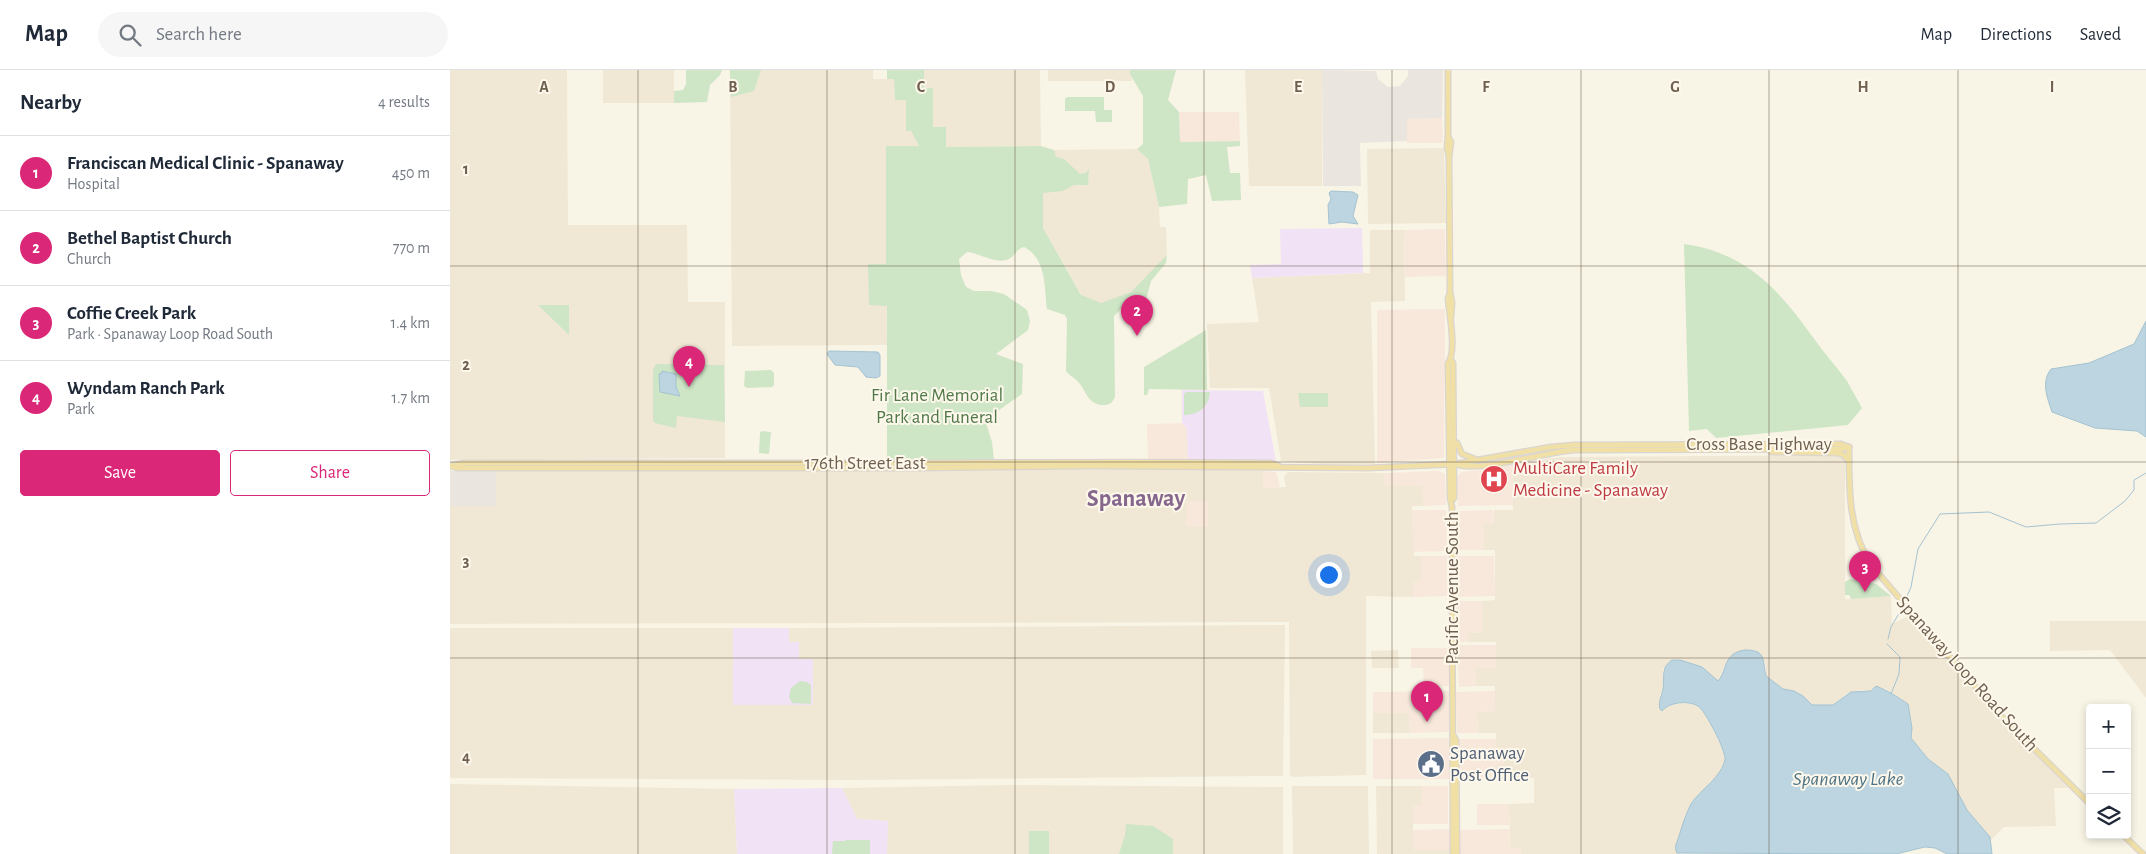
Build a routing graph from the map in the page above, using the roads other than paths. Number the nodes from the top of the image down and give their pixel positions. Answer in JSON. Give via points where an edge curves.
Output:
{"nodes":[{"id":1,"x":1448,"y":70,"type":"edge"},
{"id":2,"x":1448,"y":137,"type":"junction"},
{"id":3,"x":1449,"y":156,"type":"junction"},
{"id":4,"x":1451,"y":360,"type":"junction"},
{"id":5,"x":1455,"y":436,"type":"junction"},
{"id":6,"x":1849,"y":447,"type":"junction"},
{"id":7,"x":1705,"y":449,"type":"junction"},
{"id":8,"x":1477,"y":460,"type":"junction"},
{"id":9,"x":554,"y":462,"type":"junction"},
{"id":10,"x":584,"y":462,"type":"junction"},
{"id":11,"x":1024,"y":462,"type":"junction"},
{"id":12,"x":1054,"y":462,"type":"junction"},
{"id":13,"x":1146,"y":462,"type":"junction"},
{"id":14,"x":1211,"y":462,"type":"junction"},
{"id":15,"x":1849,"y":462,"type":"junction"},
{"id":16,"x":777,"y":463,"type":"junction"},
{"id":17,"x":882,"y":463,"type":"junction"},
{"id":18,"x":650,"y":464,"type":"junction"},
{"id":19,"x":1452,"y":464,"type":"junction"},
{"id":20,"x":451,"y":466,"type":"edge"},
{"id":21,"x":562,"y":466,"type":"junction"},
{"id":22,"x":1005,"y":466,"type":"junction"},
{"id":23,"x":1033,"y":466,"type":"junction"},
{"id":24,"x":1121,"y":466,"type":"junction"},
{"id":25,"x":1180,"y":466,"type":"junction"},
{"id":26,"x":1279,"y":466,"type":"junction"},
{"id":27,"x":533,"y":467,"type":"junction"},
{"id":28,"x":745,"y":467,"type":"junction"},
{"id":29,"x":860,"y":468,"type":"junction"},
{"id":30,"x":2086,"y":800,"type":"edge"},
{"id":31,"x":2127,"y":839,"type":"edge"},
{"id":32,"x":1455,"y":854,"type":"edge"},
{"id":33,"x":2143,"y":854,"type":"edge"}],
"edges":[{"from":1,"to":2,"type":"main road","name":"Pacific Avenue South"},
{"from":2,"to":3,"type":"main road","name":"Pacific Avenue South"},
{"from":2,"to":3,"type":"main road","name":"Pacific Avenue South"},
{"from":3,"to":4,"type":"main road","name":"Pacific Avenue South"},
{"from":4,"to":5,"type":"main road","name":"Pacific Avenue South"},
{"from":4,"to":19,"type":"main road","name":"Pacific Avenue South","via":[[1448,363]]},
{"from":5,"to":8,"type":"main road","via":[[1462,454]]},
{"from":5,"to":19,"type":"main road","name":"Pacific Avenue South"},
{"from":6,"to":7,"type":"main road","name":"Cross Base Highway"},
{"from":6,"to":8,"type":"main road","name":"Cross Base Highway","via":[[1841,444],[1574,445]]},
{"from":6,"to":15,"type":"main road","name":"Spanaway Loop Road South"},
{"from":7,"to":15,"type":"main road","via":[[1838,453]]},
{"from":7,"to":19,"type":"main road","name":"Cross Base Highway","via":[[1563,451],[1483,465],[1460,467]]},
{"from":8,"to":19,"type":"main road","name":"Cross Base Highway"},
{"from":9,"to":10,"type":"main road","name":"176th Street East"},
{"from":9,"to":20,"type":"main road","name":"176th Street East"},
{"from":9,"to":27,"type":"main road"},
{"from":10,"to":18,"type":"main road","name":"176th Street East"},
{"from":10,"to":21,"type":"main road"},
{"from":11,"to":12,"type":"main road","name":"176th Street East"},
{"from":11,"to":17,"type":"main road","name":"176th Street East"},
{"from":11,"to":22,"type":"main road"},
{"from":12,"to":13,"type":"main road","name":"176th Street East"},
{"from":12,"to":23,"type":"main road"},
{"from":13,"to":14,"type":"main road","name":"176th Street East"},
{"from":13,"to":24,"type":"main road"},
{"from":14,"to":25,"type":"main road"},
{"from":14,"to":26,"type":"main road","name":"176th Street East","via":[[1271,463]]},
{"from":15,"to":30,"type":"main road","name":"Spanaway Loop Road South","via":[[1854,528],[1871,565],[1997,712]]},
{"from":16,"to":17,"type":"main road","name":"176th Street East"},
{"from":16,"to":18,"type":"main road","name":"176th Street East"},
{"from":16,"to":28,"type":"main road"},
{"from":17,"to":29,"type":"main road"},
{"from":18,"to":21,"type":"main road","name":"176th Street East"},
{"from":18,"to":28,"type":"main road","name":"176th Street East"},
{"from":19,"to":26,"type":"main road","name":"176th Street East","via":[[1374,468]]},
{"from":19,"to":32,"type":"main road","name":"Pacific Avenue South"},
{"from":20,"to":27,"type":"main road","name":"176th Street East"},
{"from":21,"to":27,"type":"main road","name":"176th Street East"},
{"from":22,"to":23,"type":"main road","name":"176th Street East"},
{"from":22,"to":29,"type":"main road","name":"176th Street East"},
{"from":23,"to":24,"type":"main road","name":"176th Street East"},
{"from":24,"to":25,"type":"main road","name":"176th Street East"},
{"from":25,"to":26,"type":"main road","name":"176th Street East"},
{"from":28,"to":29,"type":"main road","name":"176th Street East"},
{"from":31,"to":33,"type":"main road"}]}
